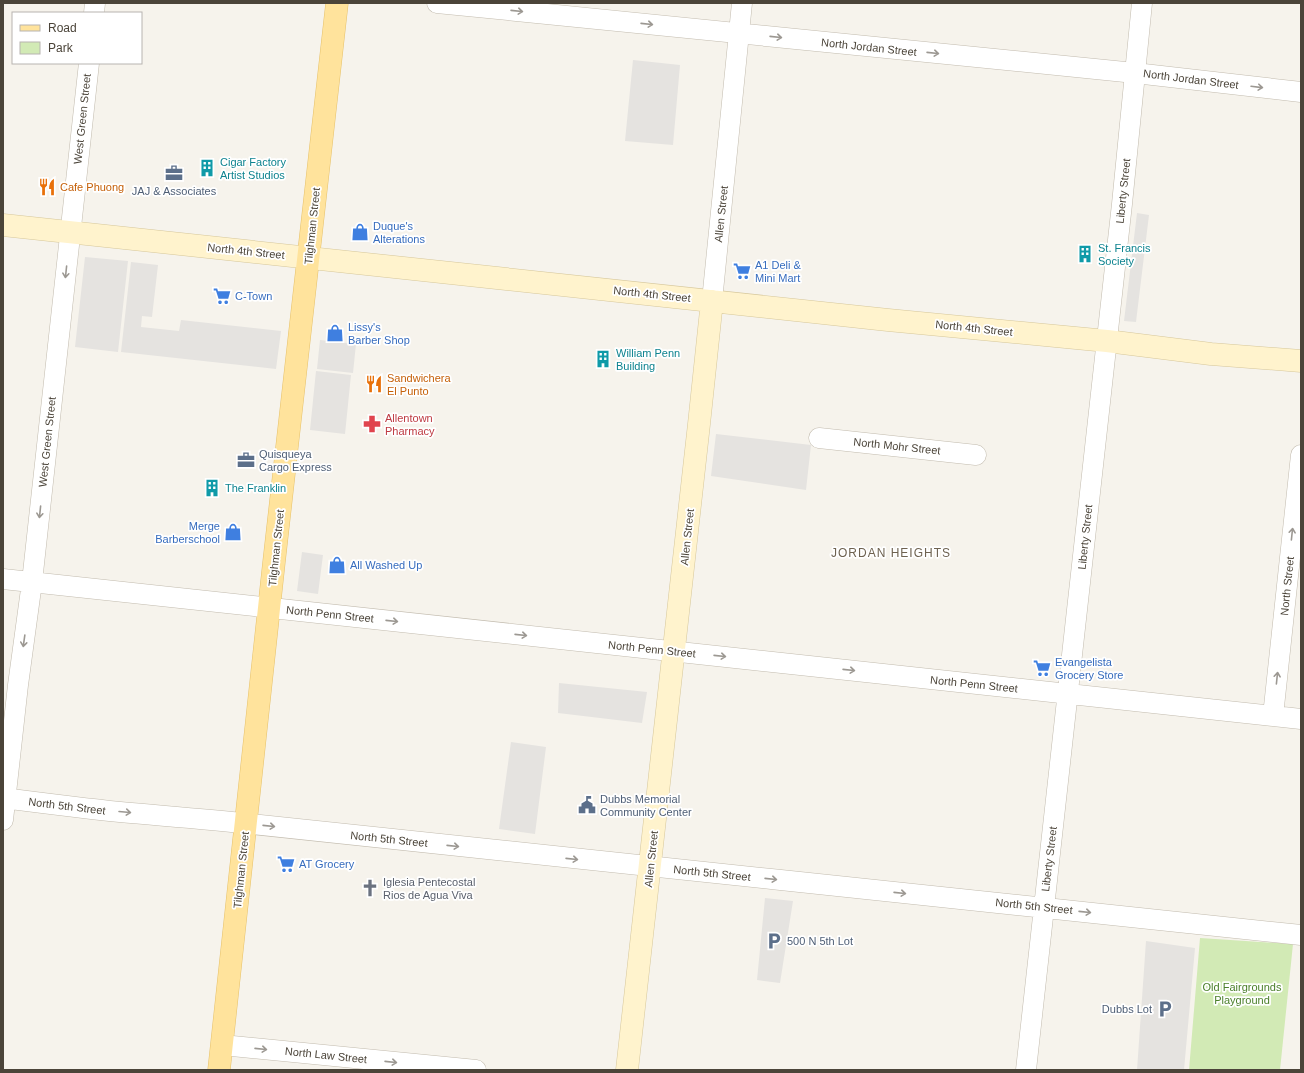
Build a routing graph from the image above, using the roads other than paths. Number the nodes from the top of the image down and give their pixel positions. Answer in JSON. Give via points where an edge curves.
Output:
{"nodes":[{"id":1,"x":337,"y":3,"type":"edge"},
{"id":2,"x":437,"y":3,"type":"edge"},
{"id":3,"x":742,"y":3,"type":"edge"},
{"id":4,"x":1142,"y":3,"type":"edge"},
{"id":5,"x":739,"y":33,"type":"junction"},
{"id":6,"x":88,"y":64,"type":"edge"},
{"id":7,"x":1135,"y":73,"type":"junction"},
{"id":8,"x":1301,"y":92,"type":"edge"},
{"id":9,"x":3,"y":226,"type":"edge"},
{"id":10,"x":70,"y":233,"type":"junction"},
{"id":11,"x":308,"y":258,"type":"junction"},
{"id":12,"x":712,"y":300,"type":"junction"},
{"id":13,"x":1107,"y":341,"type":"junction"},
{"id":14,"x":1301,"y":361,"type":"edge"},
{"id":15,"x":818,"y":438,"type":"dead end"},
{"id":16,"x":976,"y":455,"type":"dead end"},
{"id":17,"x":1301,"y":455,"type":"edge"},
{"id":18,"x":3,"y":579,"type":"edge"},
{"id":19,"x":32,"y":582,"type":"junction"},
{"id":20,"x":269,"y":608,"type":"junction"},
{"id":21,"x":674,"y":652,"type":"junction"},
{"id":22,"x":1068,"y":694,"type":"junction"},
{"id":23,"x":1273,"y":716,"type":"junction"},
{"id":24,"x":1301,"y":720,"type":"edge"},
{"id":25,"x":4,"y":798,"type":"edge"},
{"id":26,"x":3,"y":820,"type":"edge"},
{"id":27,"x":246,"y":823,"type":"junction"},
{"id":28,"x":650,"y":866,"type":"junction"},
{"id":29,"x":1044,"y":907,"type":"junction"},
{"id":30,"x":1301,"y":935,"type":"edge"},
{"id":31,"x":222,"y":1045,"type":"junction"},
{"id":32,"x":219,"y":1070,"type":"edge"},
{"id":33,"x":476,"y":1070,"type":"edge"},
{"id":34,"x":627,"y":1070,"type":"edge"},
{"id":35,"x":1026,"y":1070,"type":"edge"}],
"edges":[{"from":1,"to":11,"type":"main road","name":"Tilghman Street"},
{"from":2,"to":5,"type":"street","name":"North Jordan Street","one_way":true},
{"from":3,"to":5,"type":"street","name":"Allen Street"},
{"from":4,"to":7,"type":"street","name":"Liberty Street"},
{"from":5,"to":7,"type":"street","name":"North Jordan Street","one_way":true},
{"from":5,"to":12,"type":"street","name":"Allen Street"},
{"from":6,"to":10,"type":"street","name":"West Green Street"},
{"from":7,"to":8,"type":"street","name":"North Jordan Street","one_way":true},
{"from":7,"to":13,"type":"street","name":"Liberty Street"},
{"from":9,"to":10,"type":"street","name":"North 4th Street"},
{"from":10,"to":11,"type":"street","name":"North 4th Street"},
{"from":10,"to":19,"type":"street","name":"West Green Street","one_way":true},
{"from":11,"to":12,"type":"street","name":"North 4th Street"},
{"from":11,"to":20,"type":"main road","name":"Tilghman Street"},
{"from":12,"to":13,"type":"street","name":"North 4th Street"},
{"from":12,"to":21,"type":"street","name":"Allen Street"},
{"from":13,"to":14,"type":"street","name":"North 4th Street","via":[[1211,354]]},
{"from":13,"to":22,"type":"street","name":"Liberty Street"},
{"from":15,"to":16,"type":"street","name":"North Mohr Street"},
{"from":23,"to":17,"type":"street","name":"North Street","one_way":true},
{"from":18,"to":19,"type":"street","name":"North Penn Street"},
{"from":19,"to":20,"type":"street","name":"North Penn Street"},
{"from":19,"to":25,"type":"street","name":"West Green Street","one_way":true},
{"from":20,"to":21,"type":"street","name":"North Penn Street","one_way":true},
{"from":20,"to":27,"type":"main road","name":"Tilghman Street"},
{"from":21,"to":22,"type":"street","name":"North Penn Street","one_way":true},
{"from":21,"to":28,"type":"street","name":"Allen Street"},
{"from":22,"to":23,"type":"street","name":"North Penn Street"},
{"from":22,"to":29,"type":"street","name":"Liberty Street"},
{"from":23,"to":24,"type":"street","name":"North Penn Street"},
{"from":25,"to":26,"type":"street","name":"West Green Street"},
{"from":25,"to":27,"type":"street","name":"North 5th Street","one_way":true},
{"from":27,"to":28,"type":"street","name":"North 5th Street","one_way":true},
{"from":27,"to":31,"type":"main road","name":"Tilghman Street"},
{"from":28,"to":29,"type":"street","name":"North 5th Street","one_way":true},
{"from":28,"to":34,"type":"street","name":"Allen Street"},
{"from":29,"to":30,"type":"street","name":"North 5th Street","one_way":true},
{"from":29,"to":35,"type":"street","name":"Liberty Street"},
{"from":31,"to":32,"type":"main road","name":"Tilghman Street"},
{"from":31,"to":33,"type":"street","name":"North Law Street","one_way":true}]}
